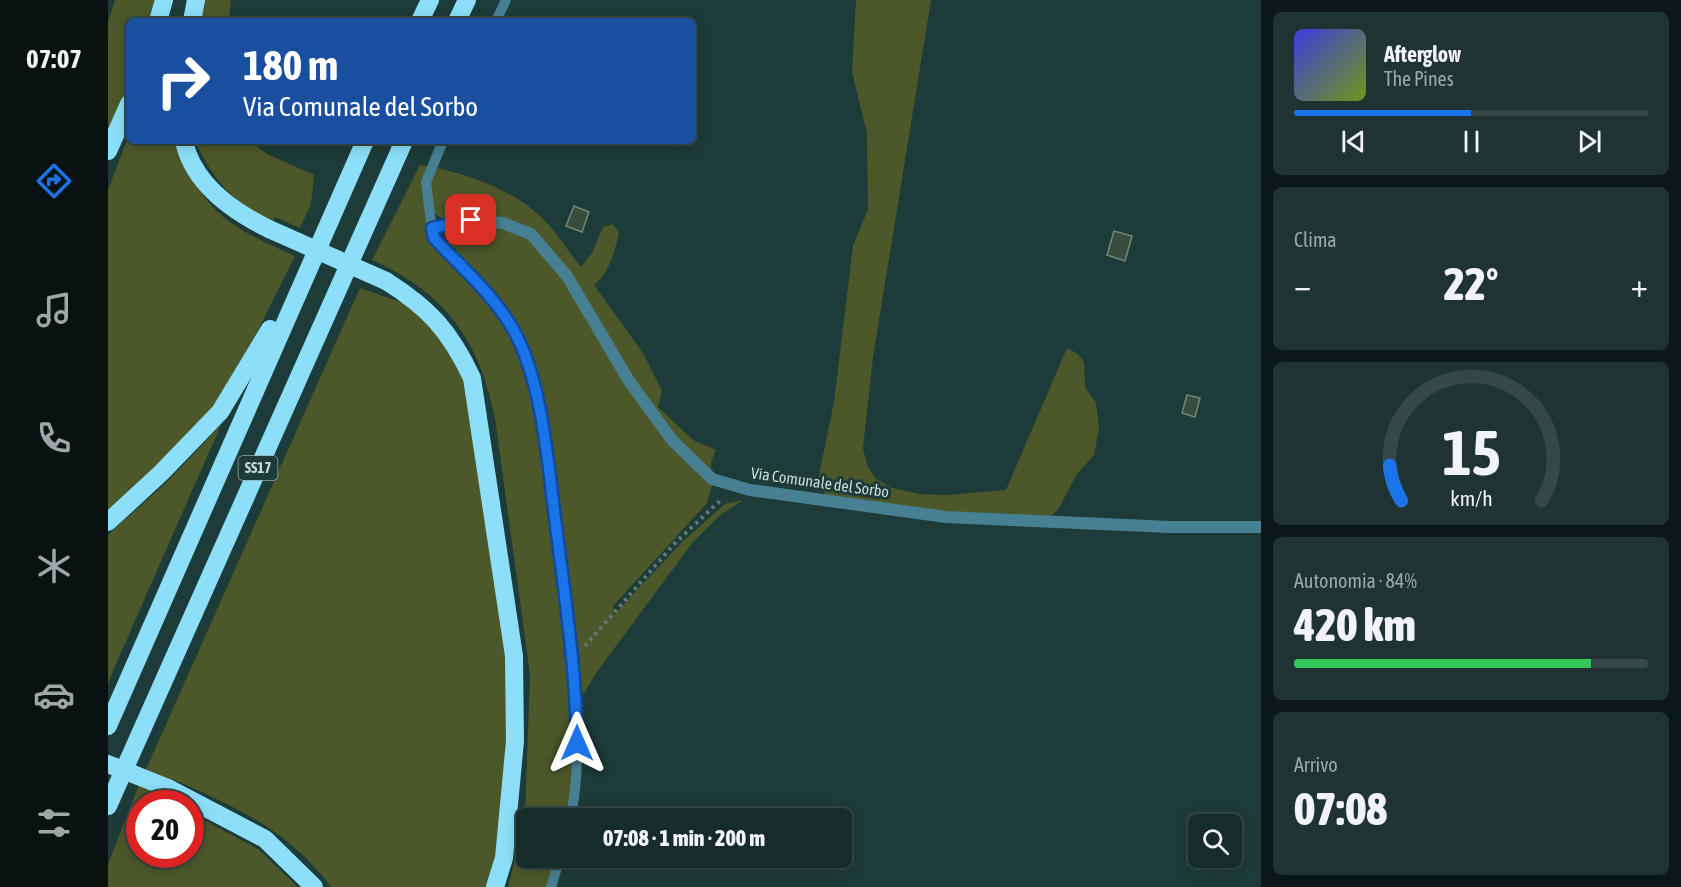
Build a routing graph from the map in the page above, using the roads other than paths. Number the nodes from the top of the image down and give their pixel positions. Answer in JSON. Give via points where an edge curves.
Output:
{"nodes":[{"id":1,"x":164,"y":0,"type":"edge"},
{"id":2,"x":196,"y":0,"type":"edge"},
{"id":3,"x":429,"y":0,"type":"edge"},
{"id":4,"x":467,"y":0,"type":"edge"},
{"id":5,"x":506,"y":0,"type":"edge"},
{"id":6,"x":159,"y":18,"type":"edge"},
{"id":7,"x":193,"y":18,"type":"edge"},
{"id":8,"x":421,"y":18,"type":"edge"},
{"id":9,"x":458,"y":18,"type":"edge"},
{"id":10,"x":497,"y":18,"type":"edge"},
{"id":11,"x":126,"y":111,"type":"edge"},
{"id":12,"x":185,"y":144,"type":"edge"},
{"id":13,"x":364,"y":144,"type":"edge"},
{"id":14,"x":403,"y":144,"type":"edge"},
{"id":15,"x":441,"y":144,"type":"edge"},
{"id":16,"x":108,"y":151,"type":"edge"},
{"id":17,"x":329,"y":219,"type":"junction"},
{"id":18,"x":432,"y":228,"type":"junction"},
{"id":19,"x":108,"y":522,"type":"edge"},
{"id":20,"x":1261,"y":527,"type":"edge"},
{"id":21,"x":108,"y":726,"type":"edge"},
{"id":22,"x":108,"y":764,"type":"edge"},
{"id":23,"x":108,"y":806,"type":"edge"},
{"id":24,"x":573,"y":808,"type":"edge"},
{"id":25,"x":557,"y":868,"type":"edge"},
{"id":26,"x":314,"y":887,"type":"edge"},
{"id":27,"x":495,"y":887,"type":"edge"},
{"id":28,"x":551,"y":887,"type":"edge"}],
"edges":[{"from":1,"to":6,"type":"highway"},
{"from":2,"to":7,"type":"highway"},
{"from":3,"to":8,"type":"highway"},
{"from":4,"to":9,"type":"highway"},
{"from":5,"to":10,"type":"lane"},
{"from":11,"to":16,"type":"highway"},
{"from":12,"to":27,"type":"highway","bridge":true,"via":[[199,174],[218,198],[244,217],[386,281],[413,298],[458,347],[472,378],[514,656],[515,741],[504,858]]},
{"from":13,"to":17,"type":"highway","number":"SS17"},
{"from":14,"to":23,"type":"highway","number":"SS17"},
{"from":15,"to":18,"type":"lane","via":[[426,182]]},
{"from":17,"to":19,"type":"highway","via":[[220,412]]},
{"from":17,"to":21,"type":"highway","number":"SS17"},
{"from":18,"to":20,"type":"street","name":"Via Comunale del Sorbo","via":[[471,220],[503,223],[531,234],[567,276],[629,381],[672,440],[712,478],[750,490],[946,517]]},
{"from":18,"to":24,"type":"lane","via":[[434,238],[514,331],[528,364],[546,447],[573,661],[577,743]]},
{"from":22,"to":26,"type":"highway","bridge":true,"via":[[168,788],[265,839]]},
{"from":25,"to":28,"type":"lane"}]}
